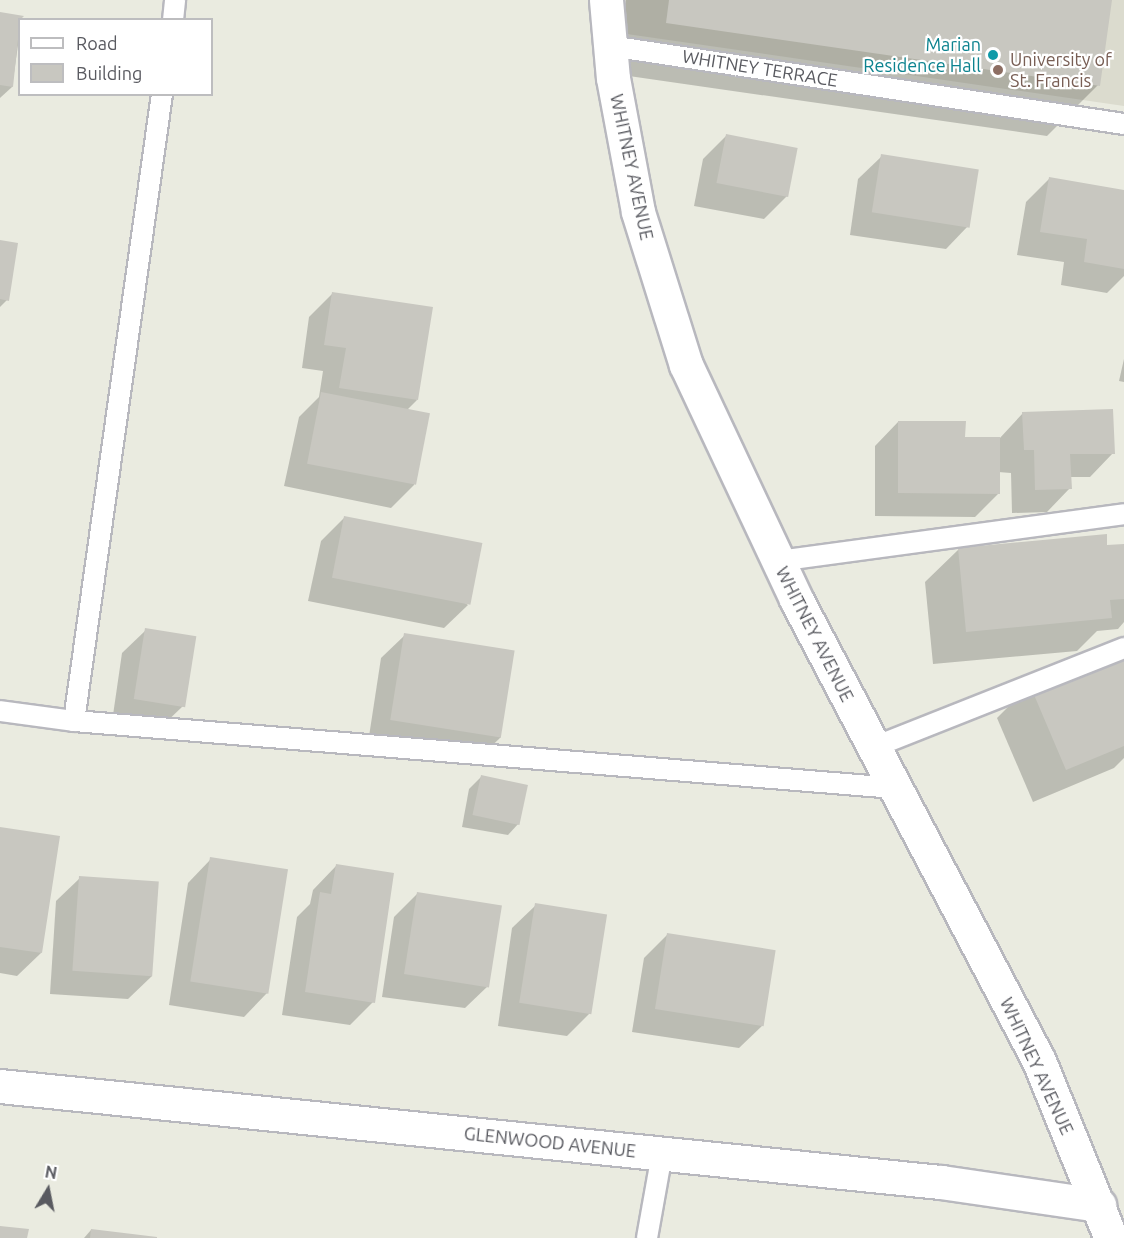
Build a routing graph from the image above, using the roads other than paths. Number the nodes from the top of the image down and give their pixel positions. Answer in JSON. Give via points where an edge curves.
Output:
{"nodes":[{"id":1,"x":175,"y":0,"type":"edge"},
{"id":2,"x":606,"y":0,"type":"edge"},
{"id":3,"x":173,"y":18,"type":"edge"},
{"id":4,"x":610,"y":46,"type":"junction"},
{"id":5,"x":162,"y":96,"type":"edge"},
{"id":6,"x":1124,"y":124,"type":"edge"},
{"id":7,"x":1124,"y":514,"type":"edge"},
{"id":8,"x":778,"y":561,"type":"junction"},
{"id":9,"x":1124,"y":648,"type":"edge"},
{"id":10,"x":0,"y":711,"type":"edge"},
{"id":11,"x":74,"y":721,"type":"junction"},
{"id":12,"x":874,"y":747,"type":"junction"},
{"id":13,"x":895,"y":788,"type":"junction"},
{"id":14,"x":0,"y":1086,"type":"edge"},
{"id":15,"x":662,"y":1154,"type":"junction"},
{"id":16,"x":1099,"y":1205,"type":"junction"},
{"id":17,"x":647,"y":1238,"type":"edge"},
{"id":18,"x":1111,"y":1238,"type":"edge"}],
"edges":[{"from":1,"to":3,"type":"lane"},
{"from":2,"to":4,"type":"street","name":"WHITNEY AVENUE"},
{"from":4,"to":6,"type":"lane","name":"WHITNEY TERRACE"},
{"from":4,"to":8,"type":"street","name":"WHITNEY AVENUE","via":[[638,212],[686,365]]},
{"from":5,"to":11,"type":"lane"},
{"from":7,"to":8,"type":"lane"},
{"from":8,"to":12,"type":"street","name":"WHITNEY AVENUE"},
{"from":9,"to":12,"type":"lane"},
{"from":10,"to":11,"type":"lane"},
{"from":11,"to":13,"type":"lane"},
{"from":12,"to":13,"type":"street","name":"WHITNEY AVENUE"},
{"from":13,"to":16,"type":"street","name":"WHITNEY AVENUE","via":[[1039,1061]]},
{"from":14,"to":15,"type":"street","name":"GLENWOOD AVENUE"},
{"from":15,"to":16,"type":"street","name":"GLENWOOD AVENUE","via":[[941,1182]]},
{"from":15,"to":17,"type":"lane"},
{"from":16,"to":18,"type":"street","name":"WHITNEY AVENUE"}]}
